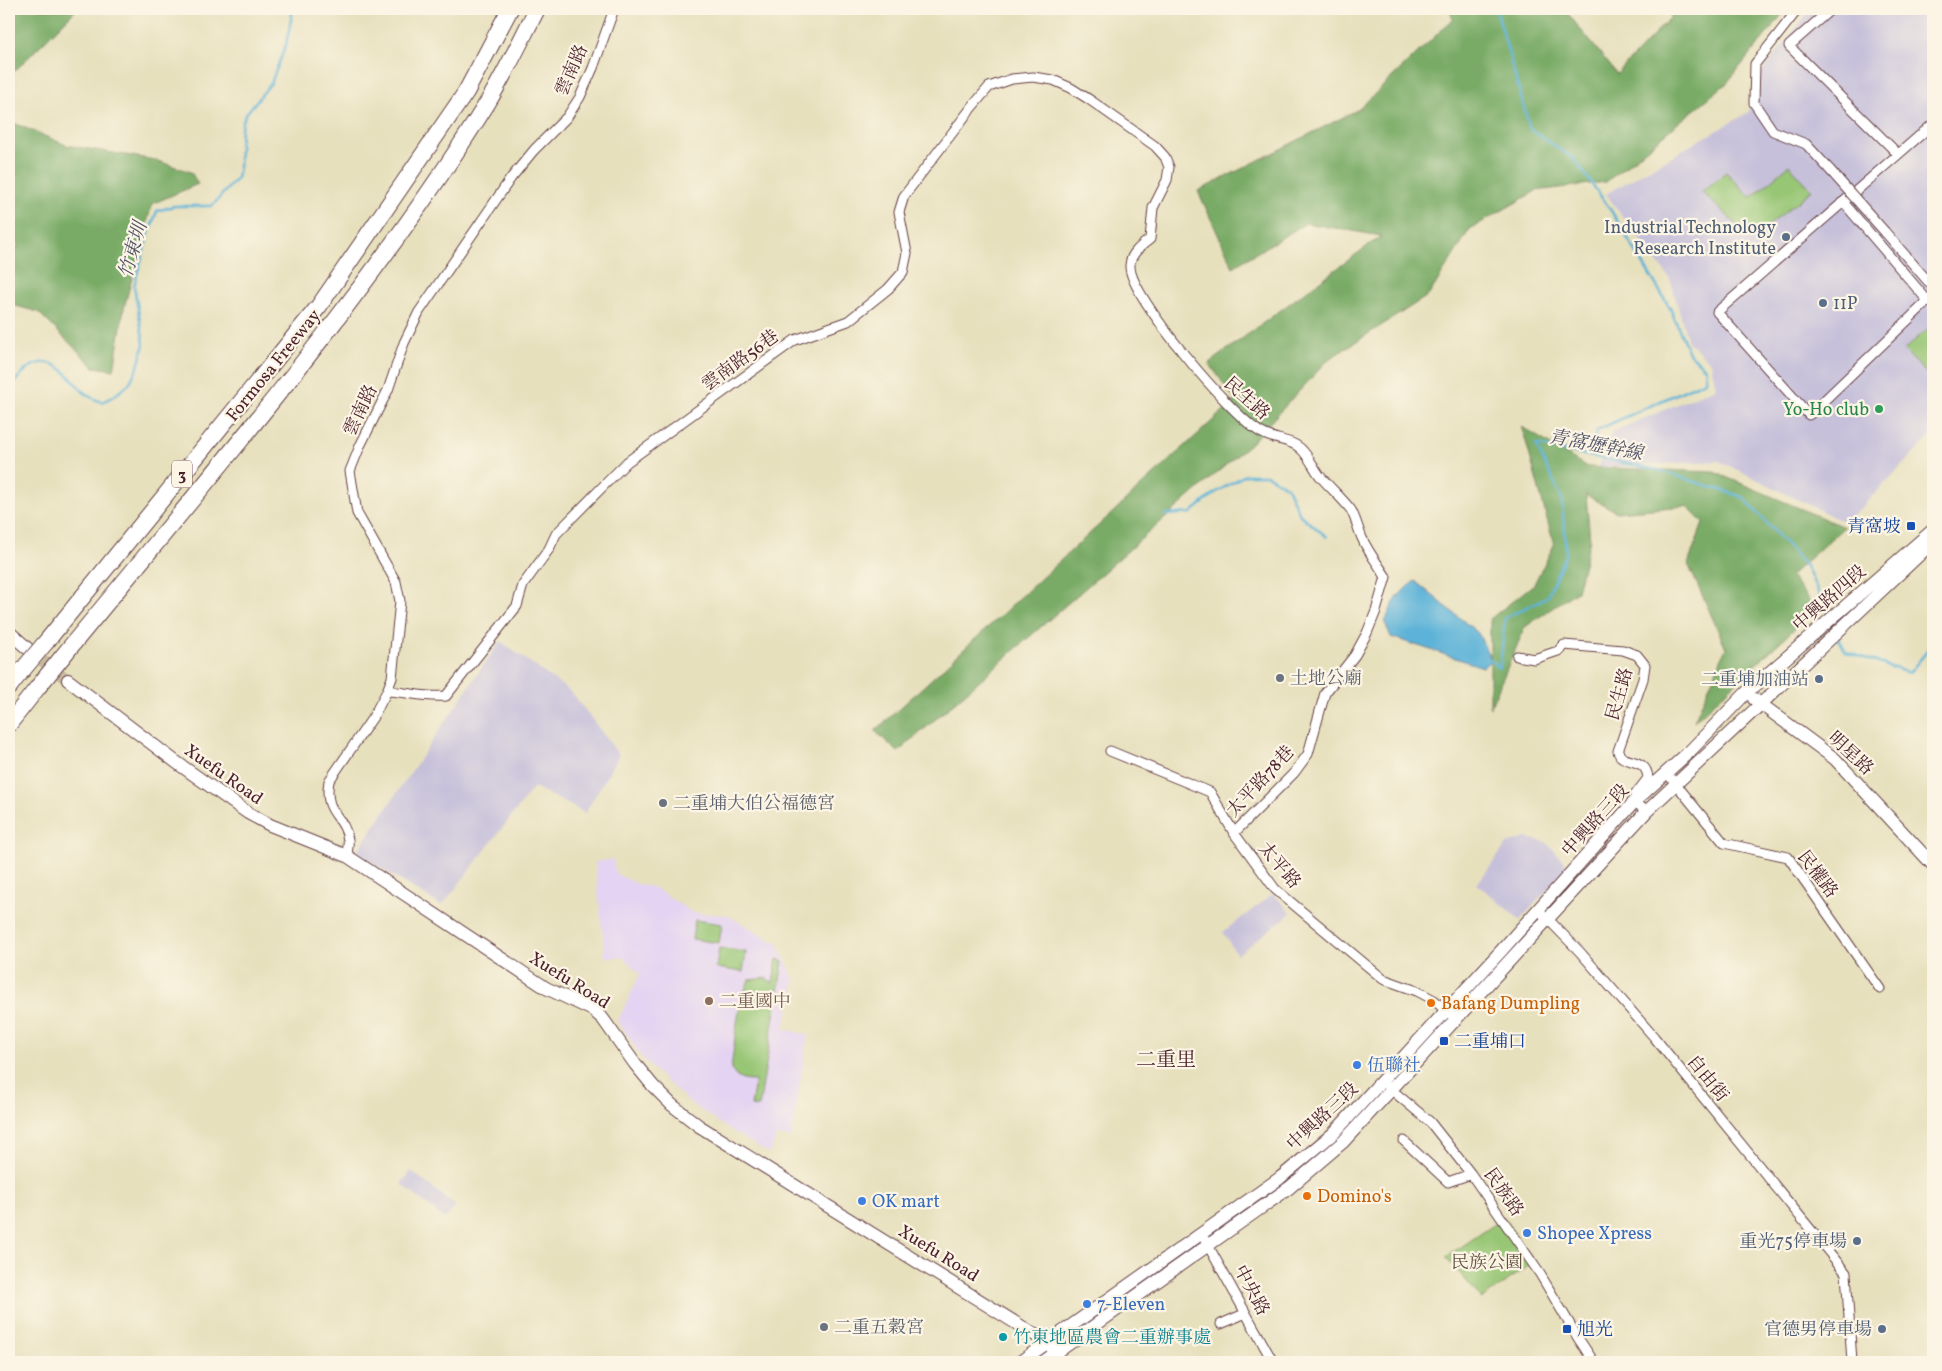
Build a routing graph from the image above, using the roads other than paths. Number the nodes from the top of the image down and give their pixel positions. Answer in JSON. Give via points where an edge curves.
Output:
{"nodes":[{"id":1,"x":510,"y":9,"type":"edge"},
{"id":2,"x":537,"y":9,"type":"edge"},
{"id":3,"x":614,"y":9,"type":"edge"},
{"id":4,"x":1798,"y":9,"type":"edge"},
{"id":5,"x":1831,"y":9,"type":"edge"},
{"id":6,"x":1090,"y":100,"type":"joint"},
{"id":7,"x":1933,"y":124,"type":"edge"},
{"id":8,"x":1898,"y":154,"type":"junction"},
{"id":9,"x":1843,"y":202,"type":"junction"},
{"id":10,"x":1933,"y":287,"type":"edge"},
{"id":11,"x":1931,"y":298,"type":"edge"},
{"id":12,"x":1933,"y":530,"type":"edge"},
{"id":13,"x":1933,"y":542,"type":"edge"},
{"id":14,"x":9,"y":632,"type":"edge"},
{"id":15,"x":27,"y":648,"type":"tunnel mouth"},
{"id":16,"x":1517,"y":656,"type":"dead end"},
{"id":17,"x":68,"y":680,"type":"tunnel mouth"},
{"id":18,"x":9,"y":687,"type":"edge"},
{"id":19,"x":387,"y":692,"type":"junction"},
{"id":20,"x":1747,"y":692,"type":"junction"},
{"id":21,"x":1326,"y":693,"type":"joint"},
{"id":22,"x":1760,"y":705,"type":"junction"},
{"id":23,"x":9,"y":724,"type":"edge"},
{"id":24,"x":1110,"y":751,"type":"dead end"},
{"id":25,"x":1666,"y":772,"type":"junction"},
{"id":26,"x":1676,"y":783,"type":"junction"},
{"id":27,"x":1634,"y":801,"type":"junction"},
{"id":28,"x":1646,"y":812,"type":"junction"},
{"id":29,"x":1234,"y":833,"type":"junction"},
{"id":30,"x":1927,"y":852,"type":"edge"},
{"id":31,"x":347,"y":856,"type":"junction"},
{"id":32,"x":1933,"y":865,"type":"edge"},
{"id":33,"x":1538,"y":909,"type":"junction"},
{"id":34,"x":1547,"y":919,"type":"junction"},
{"id":35,"x":1880,"y":988,"type":"dead end"},
{"id":36,"x":1451,"y":1014,"type":"junction"},
{"id":37,"x":1387,"y":1086,"type":"junction"},
{"id":38,"x":1404,"y":1141,"type":"dead end"},
{"id":39,"x":1471,"y":1174,"type":"junction"},
{"id":40,"x":1201,"y":1234,"type":"junction"},
{"id":41,"x":1209,"y":1245,"type":"junction"},
{"id":42,"x":1246,"y":1313,"type":"junction"},
{"id":43,"x":1221,"y":1324,"type":"dead end"},
{"id":44,"x":1052,"y":1348,"type":"junction"},
{"id":45,"x":1268,"y":1361,"type":"edge"},
{"id":46,"x":1020,"y":1362,"type":"edge"},
{"id":47,"x":1043,"y":1362,"type":"edge"},
{"id":48,"x":1594,"y":1362,"type":"edge"},
{"id":49,"x":1852,"y":1362,"type":"edge"}],
"edges":[{"from":1,"to":18,"type":"highway","name":"Formosa Freeway","number":"3","bridge":true,"via":[[466,92],[319,306]]},
{"from":2,"to":23,"type":"highway","name":"Formosa Freeway","number":"3","bridge":true,"via":[[489,100],[417,210],[325,334]]},
{"from":3,"to":19,"type":"street","name":"雲南路","via":[[580,97],[567,117],[511,178],[419,312],[388,390],[350,470],[357,512],[396,582],[400,601],[392,678]]},
{"from":4,"to":10,"type":"street","bridge":true,"via":[[1755,64],[1754,103],[1773,130],[1806,144]]},
{"from":5,"to":8,"type":"street","via":[[1789,46]]},
{"from":6,"to":19,"type":"street","name":"雲南路56巷","via":[[1053,80],[1040,78],[1012,79],[989,87],[904,196],[899,212],[907,253],[903,272],[888,289],[848,321],[795,340],[627,462],[556,534],[523,585],[517,606],[446,696],[431,698]]},
{"from":6,"to":21,"type":"street","name":"民生路","via":[[1155,146],[1169,167],[1167,180],[1154,208],[1150,239],[1138,248],[1130,265],[1150,307],[1193,367],[1218,395],[1261,433],[1303,450],[1320,476],[1351,511],[1362,538],[1386,577],[1376,611],[1355,655]]},
{"from":7,"to":8,"type":"street"},
{"from":8,"to":9,"type":"street"},
{"from":9,"to":11,"type":"street"},
{"from":9,"to":11,"type":"street","via":[[1717,312],[1809,415]]},
{"from":12,"to":20,"type":"main road","name":"中興路四段"},
{"from":13,"to":22,"type":"main road","name":"中興路四段"},
{"from":14,"to":15,"type":"main road"},
{"from":16,"to":27,"type":"street","name":"民生路","via":[[1534,659],[1558,652],[1564,645],[1623,650],[1637,655],[1644,665],[1643,679],[1618,751],[1623,759],[1641,764],[1648,772],[1648,778]]},
{"from":17,"to":31,"type":"main road","name":"Xuefu Road","via":[[248,813]]},
{"from":19,"to":31,"type":"street","name":"雲南路","via":[[374,718],[329,781],[328,802],[348,839]]},
{"from":20,"to":22,"type":"main road","name":"明星路"},
{"from":20,"to":25,"type":"main road","name":"中興路三段"},
{"from":21,"to":29,"type":"street","name":"太平路78巷","via":[[1308,754],[1294,773]]},
{"from":22,"to":26,"type":"main road","name":"中興路四段"},
{"from":22,"to":30,"type":"main road","name":"明星路","via":[[1835,758]]},
{"from":24,"to":29,"type":"street","name":"太平路","via":[[1210,792]]},
{"from":25,"to":26,"type":"street","name":"民權路"},
{"from":25,"to":27,"type":"main road","name":"中興路三段"},
{"from":26,"to":28,"type":"main road","name":"中興路四段"},
{"from":26,"to":35,"type":"street","name":"民權路","via":[[1724,843],[1788,857]]},
{"from":27,"to":28,"type":"street"},
{"from":27,"to":33,"type":"main road","name":"中興路三段"},
{"from":28,"to":34,"type":"main road","name":"中興路四段"},
{"from":29,"to":36,"type":"street","name":"太平路","via":[[1275,889],[1370,970],[1383,979],[1434,1000]]},
{"from":30,"to":32,"type":"main road","name":"明星路"},
{"from":31,"to":44,"type":"main road","name":"Xuefu Road","via":[[546,988],[593,1010],[653,1086],[699,1126]]},
{"from":33,"to":34,"type":"street","name":"自由街"},
{"from":33,"to":36,"type":"main road","name":"中興路三段"},
{"from":34,"to":36,"type":"main road","name":"中興路四段"},
{"from":34,"to":49,"type":"street","name":"自由街","via":[[1654,1037],[1846,1273]]},
{"from":36,"to":37,"type":"main road"},
{"from":37,"to":39,"type":"street","name":"民族路","via":[[1430,1122]]},
{"from":37,"to":40,"type":"main road","name":"中興路三段","via":[[1280,1178]]},
{"from":37,"to":41,"type":"main road","via":[[1344,1142],[1296,1182]]},
{"from":38,"to":39,"type":"street","via":[[1448,1182]]},
{"from":39,"to":48,"type":"street","name":"民族路","via":[[1540,1274]]},
{"from":40,"to":41,"type":"street","name":"中央路"},
{"from":40,"to":44,"type":"main road","name":"中興路三段"},
{"from":41,"to":42,"type":"street","name":"中央路"},
{"from":41,"to":44,"type":"main road"},
{"from":42,"to":43,"type":"street"},
{"from":42,"to":45,"type":"street","name":"中央路"},
{"from":44,"to":46,"type":"main road","name":"中興路三段"},
{"from":44,"to":47,"type":"main road"}]}
